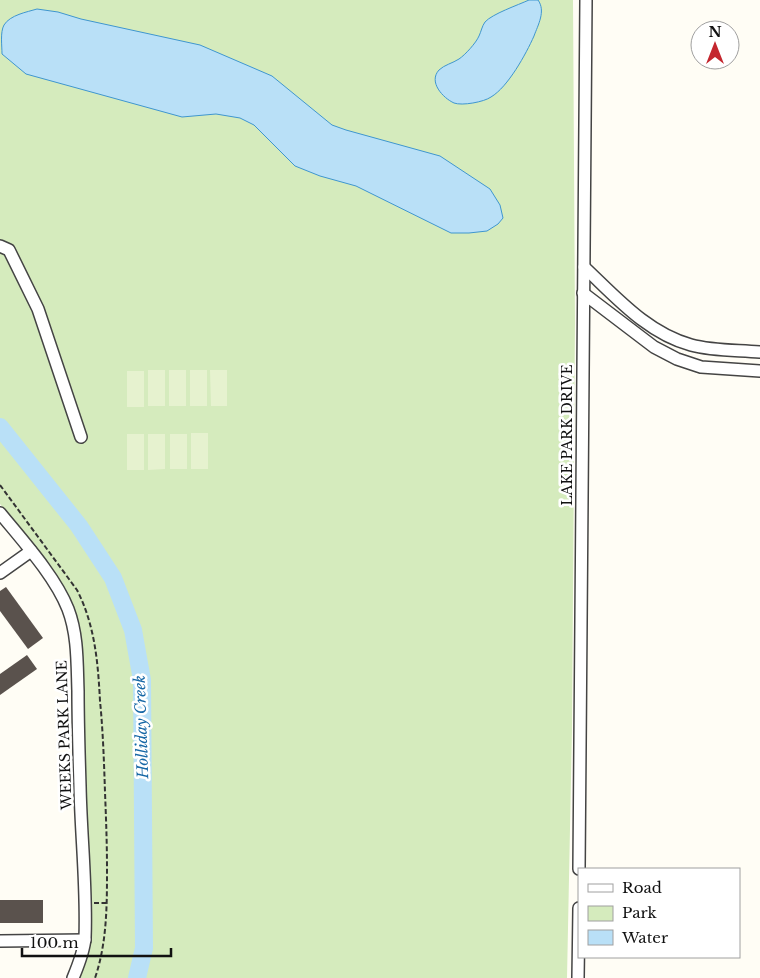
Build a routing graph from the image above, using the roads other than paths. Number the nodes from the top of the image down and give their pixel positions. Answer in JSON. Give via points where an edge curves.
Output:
{"nodes":[{"id":1,"x":586,"y":0,"type":"edge"},
{"id":2,"x":0,"y":246,"type":"edge"},
{"id":3,"x":584,"y":267,"type":"junction"},
{"id":4,"x":584,"y":293,"type":"junction"},
{"id":5,"x":760,"y":352,"type":"edge"},
{"id":6,"x":760,"y":371,"type":"edge"},
{"id":7,"x":81,"y":437,"type":"dead end"},
{"id":8,"x":0,"y":513,"type":"edge"},
{"id":9,"x":31,"y":551,"type":"junction"},
{"id":10,"x":0,"y":573,"type":"edge"},
{"id":11,"x":579,"y":868,"type":"edge"},
{"id":12,"x":85,"y":940,"type":"junction"},
{"id":13,"x":0,"y":941,"type":"edge"},
{"id":14,"x":578,"y":958,"type":"edge"},
{"id":15,"x":73,"y":978,"type":"edge"},
{"id":16,"x":578,"y":978,"type":"edge"}],
"edges":[{"from":1,"to":3,"type":"street","name":"LAKE PARK DRIVE"},
{"from":2,"to":7,"type":"street","via":[[9,250],[38,309]]},
{"from":3,"to":4,"type":"street","name":"LAKE PARK DRIVE"},
{"from":3,"to":5,"type":"street","via":[[636,316],[674,339],[708,348]]},
{"from":4,"to":6,"type":"street","via":[[654,347],[677,359],[701,367]]},
{"from":4,"to":11,"type":"street","name":"LAKE PARK DRIVE"},
{"from":8,"to":9,"type":"street","name":"WEEKS PARK LANE"},
{"from":9,"to":10,"type":"street"},
{"from":9,"to":12,"type":"street","name":"WEEKS PARK LANE","via":[[67,608],[77,654]]},
{"from":12,"to":13,"type":"street"},
{"from":12,"to":15,"type":"street","name":"WEEKS PARK LANE"},
{"from":14,"to":16,"type":"street"}]}
